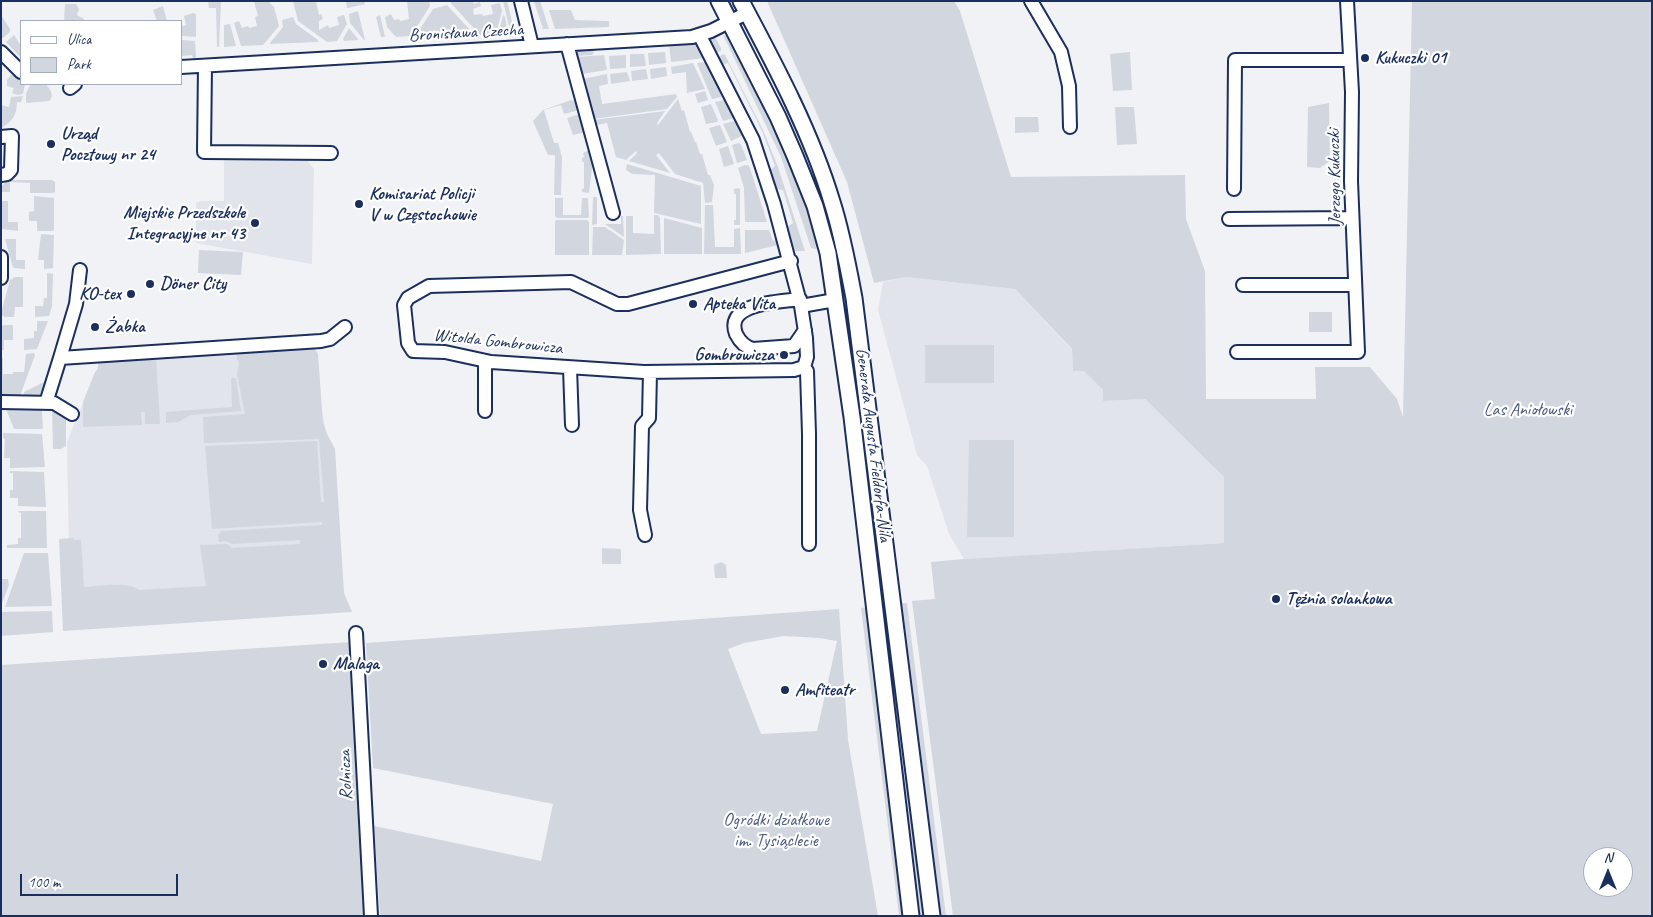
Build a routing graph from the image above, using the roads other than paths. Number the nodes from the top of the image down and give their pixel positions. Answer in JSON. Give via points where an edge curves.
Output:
{"nodes":[{"id":1,"x":521,"y":1,"type":"edge"},
{"id":2,"x":719,"y":1,"type":"edge"},
{"id":3,"x":1031,"y":1,"type":"edge"},
{"id":4,"x":1347,"y":1,"type":"edge"},
{"id":5,"x":744,"y":7,"type":"edge"},
{"id":6,"x":730,"y":22,"type":"junction"},
{"id":7,"x":700,"y":36,"type":"junction"},
{"id":8,"x":568,"y":44,"type":"junction"},
{"id":9,"x":532,"y":46,"type":"junction"},
{"id":10,"x":1,"y":52,"type":"edge"},
{"id":11,"x":1350,"y":60,"type":"junction"},
{"id":12,"x":205,"y":66,"type":"junction"},
{"id":13,"x":182,"y":67,"type":"edge"},
{"id":14,"x":20,"y":71,"type":"edge"},
{"id":15,"x":1070,"y":127,"type":"dead end"},
{"id":16,"x":1,"y":136,"type":"edge"},
{"id":17,"x":331,"y":153,"type":"dead end"},
{"id":18,"x":1,"y":175,"type":"edge"},
{"id":19,"x":1234,"y":189,"type":"dead end"},
{"id":20,"x":613,"y":213,"type":"dead end"},
{"id":21,"x":1352,"y":218,"type":"junction"},
{"id":22,"x":1229,"y":219,"type":"dead end"},
{"id":23,"x":1,"y":257,"type":"edge"},
{"id":24,"x":791,"y":261,"type":"junction"},
{"id":25,"x":80,"y":270,"type":"dead end"},
{"id":26,"x":1,"y":278,"type":"edge"},
{"id":27,"x":1243,"y":284,"type":"dead end"},
{"id":28,"x":1355,"y":285,"type":"junction"},
{"id":29,"x":835,"y":300,"type":"junction"},
{"id":30,"x":801,"y":302,"type":"junction"},
{"id":31,"x":345,"y":327,"type":"dead end"},
{"id":32,"x":805,"y":330,"type":"junction"},
{"id":33,"x":1237,"y":352,"type":"dead end"},
{"id":34,"x":60,"y":358,"type":"junction"},
{"id":35,"x":485,"y":361,"type":"junction"},
{"id":36,"x":804,"y":367,"type":"junction"},
{"id":37,"x":570,"y":368,"type":"junction"},
{"id":38,"x":650,"y":372,"type":"junction"},
{"id":39,"x":1,"y":402,"type":"edge"},
{"id":40,"x":46,"y":403,"type":"junction"},
{"id":41,"x":485,"y":411,"type":"dead end"},
{"id":42,"x":72,"y":414,"type":"dead end"},
{"id":43,"x":572,"y":425,"type":"dead end"},
{"id":44,"x":645,"y":535,"type":"dead end"},
{"id":45,"x":808,"y":544,"type":"dead end"},
{"id":46,"x":356,"y":633,"type":"dead end"},
{"id":47,"x":371,"y":916,"type":"edge"},
{"id":48,"x":911,"y":916,"type":"edge"},
{"id":49,"x":932,"y":916,"type":"edge"}],
"edges":[{"from":1,"to":9,"type":"street"},
{"from":2,"to":6,"type":"street","name":"Generała Augusta Fieldorfa-Nila"},
{"from":3,"to":15,"type":"street","via":[[1060,52],[1069,86]]},
{"from":4,"to":11,"type":"street","name":"Jerzego Kukuczki"},
{"from":5,"to":6,"type":"street","name":"Bronisława Czecha"},
{"from":5,"to":49,"type":"street","name":"Generała Augusta Fieldorfa-Nila","via":[[814,152],[845,250]]},
{"from":6,"to":7,"type":"street","name":"Bronisława Czecha"},
{"from":6,"to":29,"type":"street","name":"Generała Augusta Fieldorfa-Nila","via":[[778,117],[815,206],[828,253]]},
{"from":7,"to":8,"type":"street","name":"Bronisława Czecha"},
{"from":7,"to":24,"type":"street","via":[[753,140]]},
{"from":8,"to":9,"type":"street","name":"Bronisława Czecha"},
{"from":8,"to":20,"type":"street"},
{"from":9,"to":12,"type":"street","name":"Bronisława Czecha"},
{"from":10,"to":14,"type":"street"},
{"from":11,"to":19,"type":"street","via":[[1234,60]]},
{"from":11,"to":21,"type":"street","name":"Jerzego Kukuczki"},
{"from":12,"to":13,"type":"street","name":"Bronisława Czecha"},
{"from":12,"to":17,"type":"street","via":[[204,152]]},
{"from":16,"to":18,"type":"street","via":[[12,136],[11,170]]},
{"from":21,"to":22,"type":"street"},
{"from":21,"to":28,"type":"street","name":"Jerzego Kukuczki"},
{"from":23,"to":26,"type":"street"},
{"from":24,"to":30,"type":"street"},
{"from":24,"to":35,"type":"street","name":"Witolda Gombrowicza","via":[[628,304],[617,304],[571,282],[429,286],[408,298],[404,305],[408,343],[413,350],[445,352]]},
{"from":25,"to":34,"type":"street","via":[[76,304]]},
{"from":27,"to":28,"type":"street"},
{"from":28,"to":33,"type":"street","name":"Jerzego Kukuczki","via":[[1358,352]]},
{"from":29,"to":30,"type":"street"},
{"from":29,"to":48,"type":"street","name":"Generała Augusta Fieldorfa-Nila","via":[[852,417]]},
{"from":30,"to":32,"type":"street"},
{"from":30,"to":32,"type":"street","via":[[750,306],[740,313],[735,330],[742,344],[753,349],[789,348]]},
{"from":31,"to":34,"type":"street","via":[[321,341]]},
{"from":32,"to":36,"type":"street","via":[[807,357]]},
{"from":34,"to":40,"type":"street"},
{"from":35,"to":37,"type":"street","name":"Witolda Gombrowicza"},
{"from":35,"to":41,"type":"street"},
{"from":36,"to":38,"type":"street","name":"Witolda Gombrowicza","via":[[794,370]]},
{"from":36,"to":45,"type":"street","via":[[807,371],[810,434]]},
{"from":37,"to":38,"type":"street","name":"Witolda Gombrowicza"},
{"from":37,"to":43,"type":"street"},
{"from":38,"to":44,"type":"street","via":[[649,418],[642,426],[640,510]]},
{"from":39,"to":40,"type":"street"},
{"from":40,"to":42,"type":"street","via":[[54,403]]},
{"from":46,"to":47,"type":"street","name":"Rolnicza"}]}
